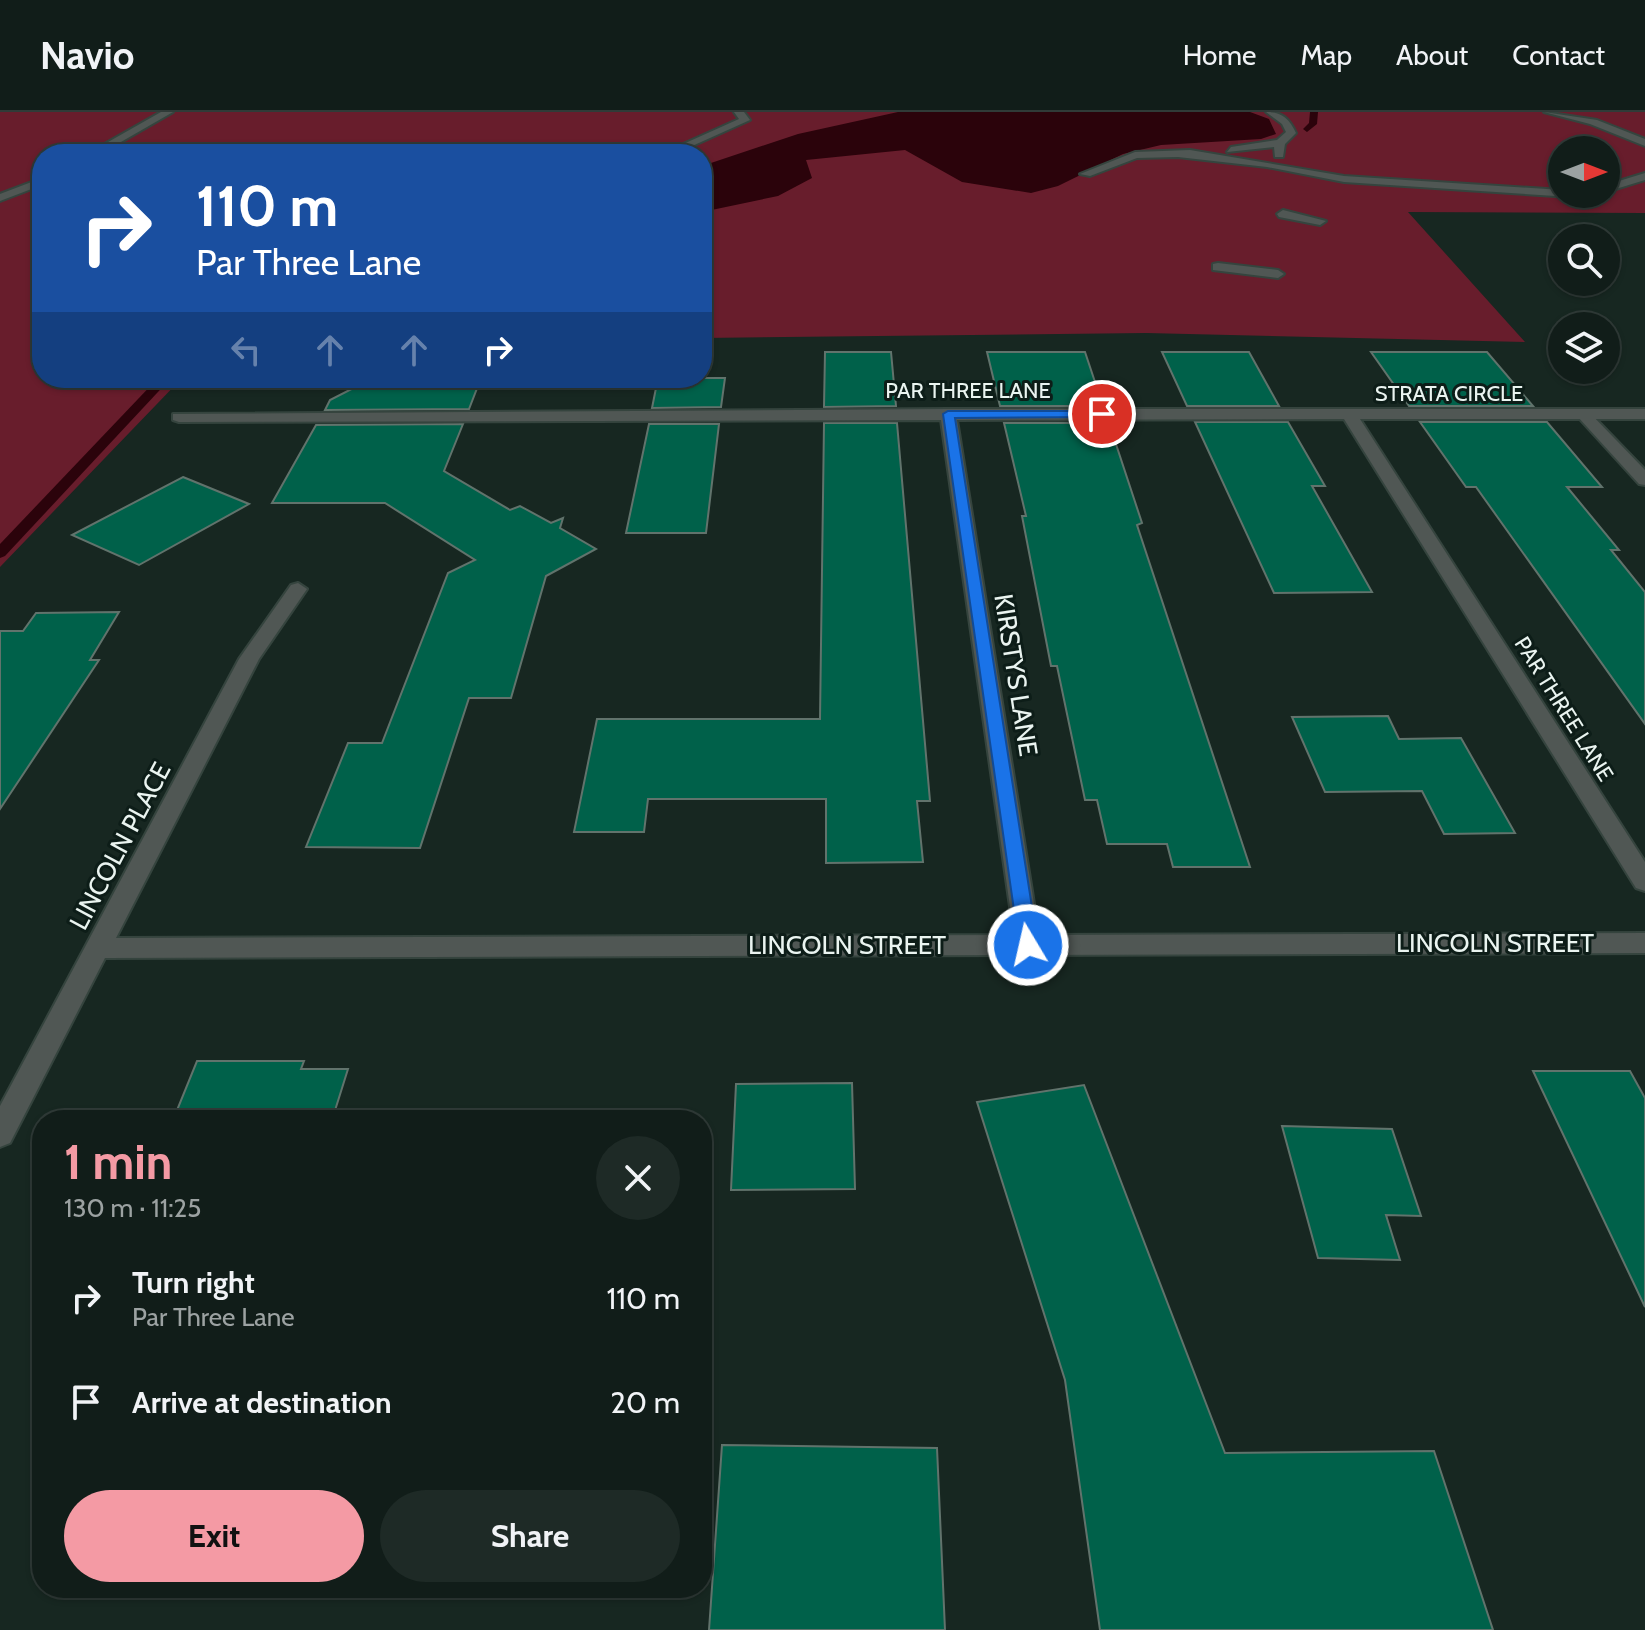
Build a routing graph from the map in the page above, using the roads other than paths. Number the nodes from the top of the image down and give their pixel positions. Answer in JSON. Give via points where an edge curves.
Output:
{"nodes":[{"id":1,"x":168,"y":112,"type":"edge"},
{"id":2,"x":739,"y":112,"type":"edge"},
{"id":3,"x":1271,"y":112,"type":"edge"},
{"id":4,"x":1549,"y":112,"type":"edge"},
{"id":5,"x":1280,"y":143,"type":"junction"},
{"id":6,"x":1645,"y":143,"type":"edge"},
{"id":7,"x":110,"y":144,"type":"edge"},
{"id":8,"x":689,"y":144,"type":"edge"},
{"id":9,"x":1175,"y":153,"type":"junction"},
{"id":10,"x":1293,"y":169,"type":"junction"},
{"id":11,"x":1086,"y":174,"type":"dead end"},
{"id":12,"x":1645,"y":176,"type":"edge"},
{"id":13,"x":1620,"y":184,"type":"edge"},
{"id":14,"x":32,"y":185,"type":"edge"},
{"id":15,"x":1548,"y":192,"type":"edge"},
{"id":16,"x":0,"y":198,"type":"edge"},
{"id":17,"x":1283,"y":214,"type":"dead end"},
{"id":18,"x":1320,"y":221,"type":"dead end"},
{"id":19,"x":1218,"y":267,"type":"dead end"},
{"id":20,"x":1278,"y":274,"type":"dead end"},
{"id":21,"x":948,"y":414,"type":"junction"},
{"id":22,"x":1583,"y":414,"type":"junction"},
{"id":23,"x":1645,"y":414,"type":"edge"},
{"id":24,"x":1349,"y":415,"type":"junction"},
{"id":25,"x":179,"y":417,"type":"dead end"},
{"id":26,"x":1645,"y":480,"type":"edge"},
{"id":27,"x":298,"y":589,"type":"dead end"},
{"id":28,"x":1645,"y":882,"type":"edge"},
{"id":29,"x":1645,"y":943,"type":"edge"},
{"id":30,"x":1028,"y":945,"type":"junction"},
{"id":31,"x":97,"y":948,"type":"junction"},
{"id":32,"x":0,"y":1134,"type":"edge"}],
"edges":[{"from":1,"to":7,"type":"street"},
{"from":2,"to":8,"type":"street","via":[[745,120]]},
{"from":3,"to":5,"type":"street","via":[[1291,133]]},
{"from":4,"to":6,"type":"street","via":[[1593,122]]},
{"from":5,"to":9,"type":"street"},
{"from":5,"to":10,"type":"street","via":[[1279,156]]},
{"from":9,"to":10,"type":"street"},
{"from":9,"to":11,"type":"street","via":[[1135,155]]},
{"from":10,"to":15,"type":"street","via":[[1344,179]]},
{"from":12,"to":13,"type":"street"},
{"from":14,"to":16,"type":"street"},
{"from":17,"to":18,"type":"street"},
{"from":19,"to":20,"type":"street"},
{"from":21,"to":24,"type":"street","name":"PAR THREE LANE"},
{"from":21,"to":25,"type":"street","name":"PAR THREE LANE"},
{"from":21,"to":30,"type":"street","name":"KIRSTYS LANE"},
{"from":22,"to":23,"type":"street","name":"STRATA CIRCLE"},
{"from":22,"to":24,"type":"street","name":"STRATA CIRCLE"},
{"from":22,"to":26,"type":"street"},
{"from":24,"to":28,"type":"street","name":"PAR THREE LANE"},
{"from":27,"to":31,"type":"street","name":"LINCOLN PLACE","via":[[249,659]]},
{"from":29,"to":30,"type":"street","name":"LINCOLN STREET"},
{"from":30,"to":31,"type":"street","name":"LINCOLN STREET"},
{"from":31,"to":32,"type":"street","name":"LINCOLN PLACE"}]}
